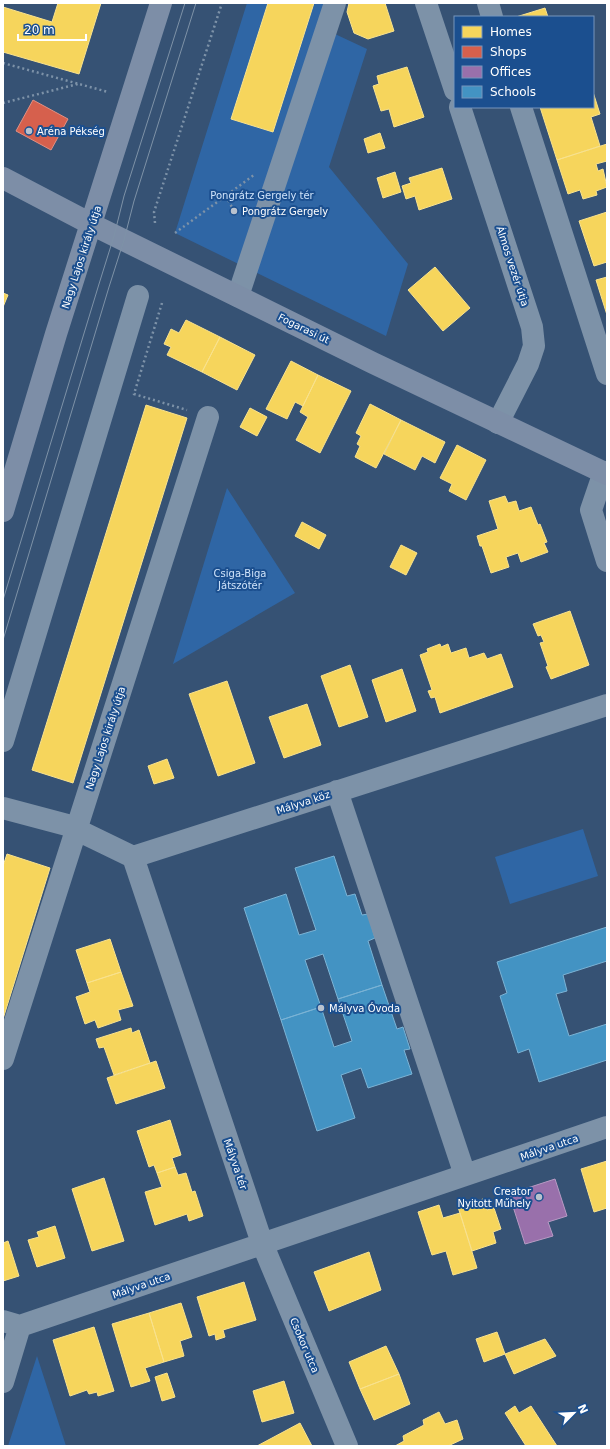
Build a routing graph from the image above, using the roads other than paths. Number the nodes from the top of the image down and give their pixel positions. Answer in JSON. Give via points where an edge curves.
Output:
{"nodes":[{"id":1,"x":161,"y":3,"type":"edge"},
{"id":2,"x":335,"y":3,"type":"edge"},
{"id":3,"x":426,"y":3,"type":"edge"},
{"id":4,"x":488,"y":3,"type":"edge"},
{"id":5,"x":492,"y":16,"type":"edge"},
{"id":6,"x":454,"y":87,"type":"edge"},
{"id":7,"x":460,"y":108,"type":"edge"},
{"id":8,"x":521,"y":108,"type":"edge"},
{"id":9,"x":3,"y":178,"type":"edge"},
{"id":10,"x":91,"y":224,"type":"junction"},
{"id":11,"x":138,"y":296,"type":"dead end"},
{"id":12,"x":238,"y":296,"type":"junction"},
{"id":13,"x":607,"y":374,"type":"edge"},
{"id":14,"x":208,"y":417,"type":"road end"},
{"id":15,"x":498,"y":423,"type":"junction"},
{"id":16,"x":606,"y":473,"type":"edge"},
{"id":17,"x":3,"y":511,"type":"edge"},
{"id":18,"x":599,"y":514,"type":"edge"},
{"id":19,"x":607,"y":561,"type":"edge"},
{"id":20,"x":607,"y":705,"type":"edge"},
{"id":21,"x":3,"y":741,"type":"edge"},
{"id":22,"x":336,"y":791,"type":"junction"},
{"id":23,"x":3,"y":808,"type":"edge"},
{"id":24,"x":76,"y":830,"type":"junction"},
{"id":25,"x":133,"y":857,"type":"junction"},
{"id":26,"x":3,"y":1059,"type":"edge"},
{"id":27,"x":607,"y":1127,"type":"edge"},
{"id":28,"x":465,"y":1175,"type":"junction"},
{"id":29,"x":262,"y":1243,"type":"junction"},
{"id":30,"x":11,"y":1323,"type":"edge"},
{"id":31,"x":3,"y":1382,"type":"edge"},
{"id":32,"x":347,"y":1446,"type":"edge"}],
"edges":[{"from":1,"to":10,"type":"main road","name":"Nagy Lajos király útja"},
{"from":2,"to":12,"type":"street"},
{"from":3,"to":6,"type":"street"},
{"from":4,"to":5,"type":"street"},
{"from":7,"to":15,"type":"street","name":"Álmos vezér útja","via":[[532,327],[534,346],[528,364]]},
{"from":8,"to":13,"type":"street"},
{"from":9,"to":10,"type":"main road","name":"Fogarasi út"},
{"from":10,"to":12,"type":"main road","name":"Fogarasi út"},
{"from":10,"to":17,"type":"main road","name":"Nagy Lajos király útja"},
{"from":11,"to":21,"type":"street"},
{"from":12,"to":15,"type":"main road","name":"Fogarasi út"},
{"from":14,"to":24,"type":"street","name":"Nagy Lajos király útja"},
{"from":15,"to":16,"type":"main road","name":"Fogarasi út"},
{"from":16,"to":18,"type":"street"},
{"from":18,"to":19,"type":"street"},
{"from":20,"to":22,"type":"street","name":"Mályva köz"},
{"from":22,"to":25,"type":"street","name":"Mályva köz"},
{"from":22,"to":28,"type":"street"},
{"from":23,"to":24,"type":"street","via":[[67,825]]},
{"from":24,"to":25,"type":"street"},
{"from":24,"to":26,"type":"street","name":"Nagy Lajos király útja"},
{"from":25,"to":29,"type":"street","name":"Mályva tér"},
{"from":27,"to":28,"type":"street","name":"Mályva utca"},
{"from":28,"to":29,"type":"street"},
{"from":29,"to":30,"type":"street","name":"Mályva utca"},
{"from":29,"to":32,"type":"street","name":"Csokor utca"},
{"from":30,"to":31,"type":"street","name":"Mályva utca"}]}
